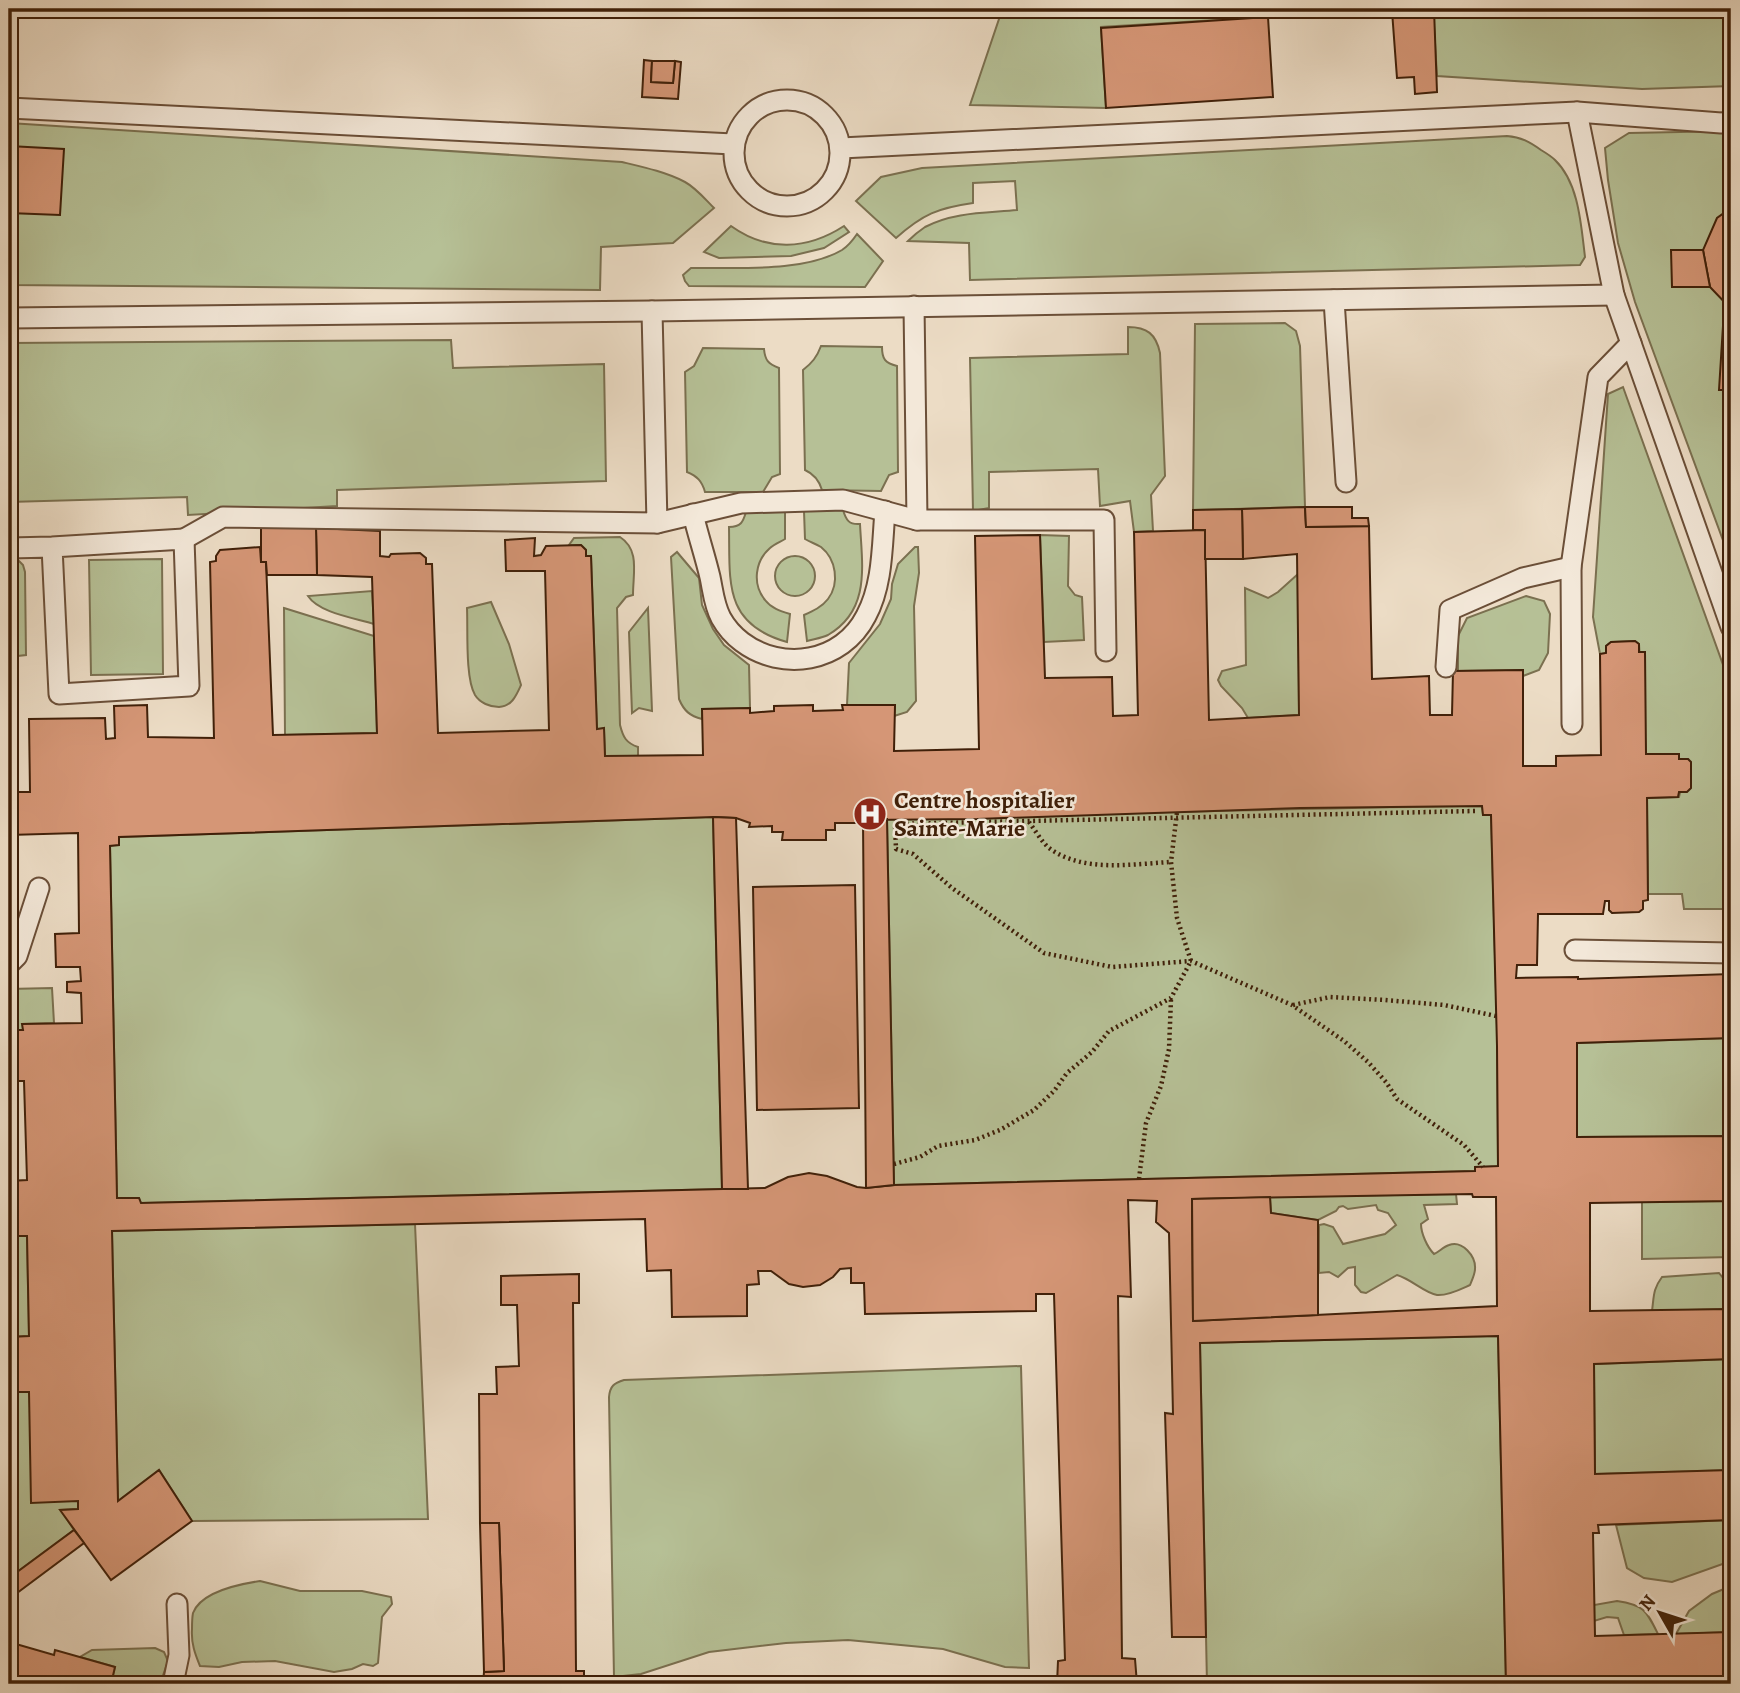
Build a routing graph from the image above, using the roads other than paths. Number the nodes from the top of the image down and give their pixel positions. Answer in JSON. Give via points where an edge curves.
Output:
{"nodes":[{"id":1,"x":9,"y":108,"type":"edge"},
{"id":2,"x":1577,"y":112,"type":"junction"},
{"id":3,"x":1731,"y":122,"type":"edge"},
{"id":4,"x":733,"y":144,"type":"junction"},
{"id":5,"x":841,"y":148,"type":"junction"},
{"id":6,"x":1614,"y":295,"type":"junction"},
{"id":7,"x":1334,"y":300,"type":"junction"},
{"id":8,"x":914,"y":306,"type":"junction"},
{"id":9,"x":652,"y":311,"type":"junction"},
{"id":10,"x":9,"y":317,"type":"edge"},
{"id":11,"x":1631,"y":343,"type":"junction"},
{"id":12,"x":1346,"y":482,"type":"dead end"},
{"id":13,"x":885,"y":511,"type":"junction"},
{"id":14,"x":693,"y":514,"type":"junction"},
{"id":15,"x":917,"y":520,"type":"junction"},
{"id":16,"x":657,"y":523,"type":"junction"},
{"id":17,"x":184,"y":539,"type":"junction"},
{"id":18,"x":52,"y":547,"type":"junction"},
{"id":19,"x":9,"y":548,"type":"edge"},
{"id":20,"x":1571,"y":567,"type":"junction"},
{"id":21,"x":1731,"y":627,"type":"edge"},
{"id":22,"x":1106,"y":651,"type":"dead end"},
{"id":23,"x":1446,"y":667,"type":"dead end"},
{"id":24,"x":1572,"y":724,"type":"dead end"},
{"id":25,"x":39,"y":888,"type":"dead end"},
{"id":26,"x":1575,"y":950,"type":"dead end"},
{"id":27,"x":1731,"y":953,"type":"edge"},
{"id":28,"x":9,"y":964,"type":"edge"},
{"id":29,"x":177,"y":1604,"type":"dead end"},
{"id":30,"x":173,"y":1684,"type":"edge"}],
"edges":[{"from":1,"to":4,"type":"lane"},
{"from":2,"to":3,"type":"lane"},
{"from":2,"to":5,"type":"lane"},
{"from":2,"to":6,"type":"lane"},
{"from":4,"to":5,"type":"lane","via":[[747,116],[774,100],[805,102],[829,120]]},
{"from":4,"to":5,"type":"lane","via":[[735,170],[749,192],[771,205],[797,206],[821,195],[837,174]]},
{"from":6,"to":7,"type":"lane"},
{"from":6,"to":11,"type":"lane"},
{"from":7,"to":8,"type":"lane"},
{"from":7,"to":12,"type":"lane"},
{"from":8,"to":9,"type":"lane"},
{"from":8,"to":15,"type":"lane"},
{"from":9,"to":10,"type":"lane"},
{"from":9,"to":16,"type":"lane"},
{"from":11,"to":20,"type":"lane","via":[[1598,377]]},
{"from":11,"to":21,"type":"lane"},
{"from":13,"to":14,"type":"lane","via":[[830,500],[741,503]]},
{"from":13,"to":14,"type":"lane","via":[[874,598],[866,618],[836,649],[794,660],[753,650],[722,620]]},
{"from":13,"to":15,"type":"lane"},
{"from":14,"to":16,"type":"lane"},
{"from":15,"to":22,"type":"lane","via":[[1104,520]]},
{"from":16,"to":17,"type":"lane","via":[[223,517]]},
{"from":17,"to":18,"type":"lane"},
{"from":17,"to":18,"type":"lane","via":[[189,687],[59,694]]},
{"from":18,"to":19,"type":"lane"},
{"from":20,"to":23,"type":"lane","via":[[1523,578],[1450,610]]},
{"from":20,"to":24,"type":"lane"},
{"from":25,"to":28,"type":"lane","via":[[17,956]]},
{"from":26,"to":27,"type":"lane"},
{"from":29,"to":30,"type":"lane","via":[[178,1655]]}]}
